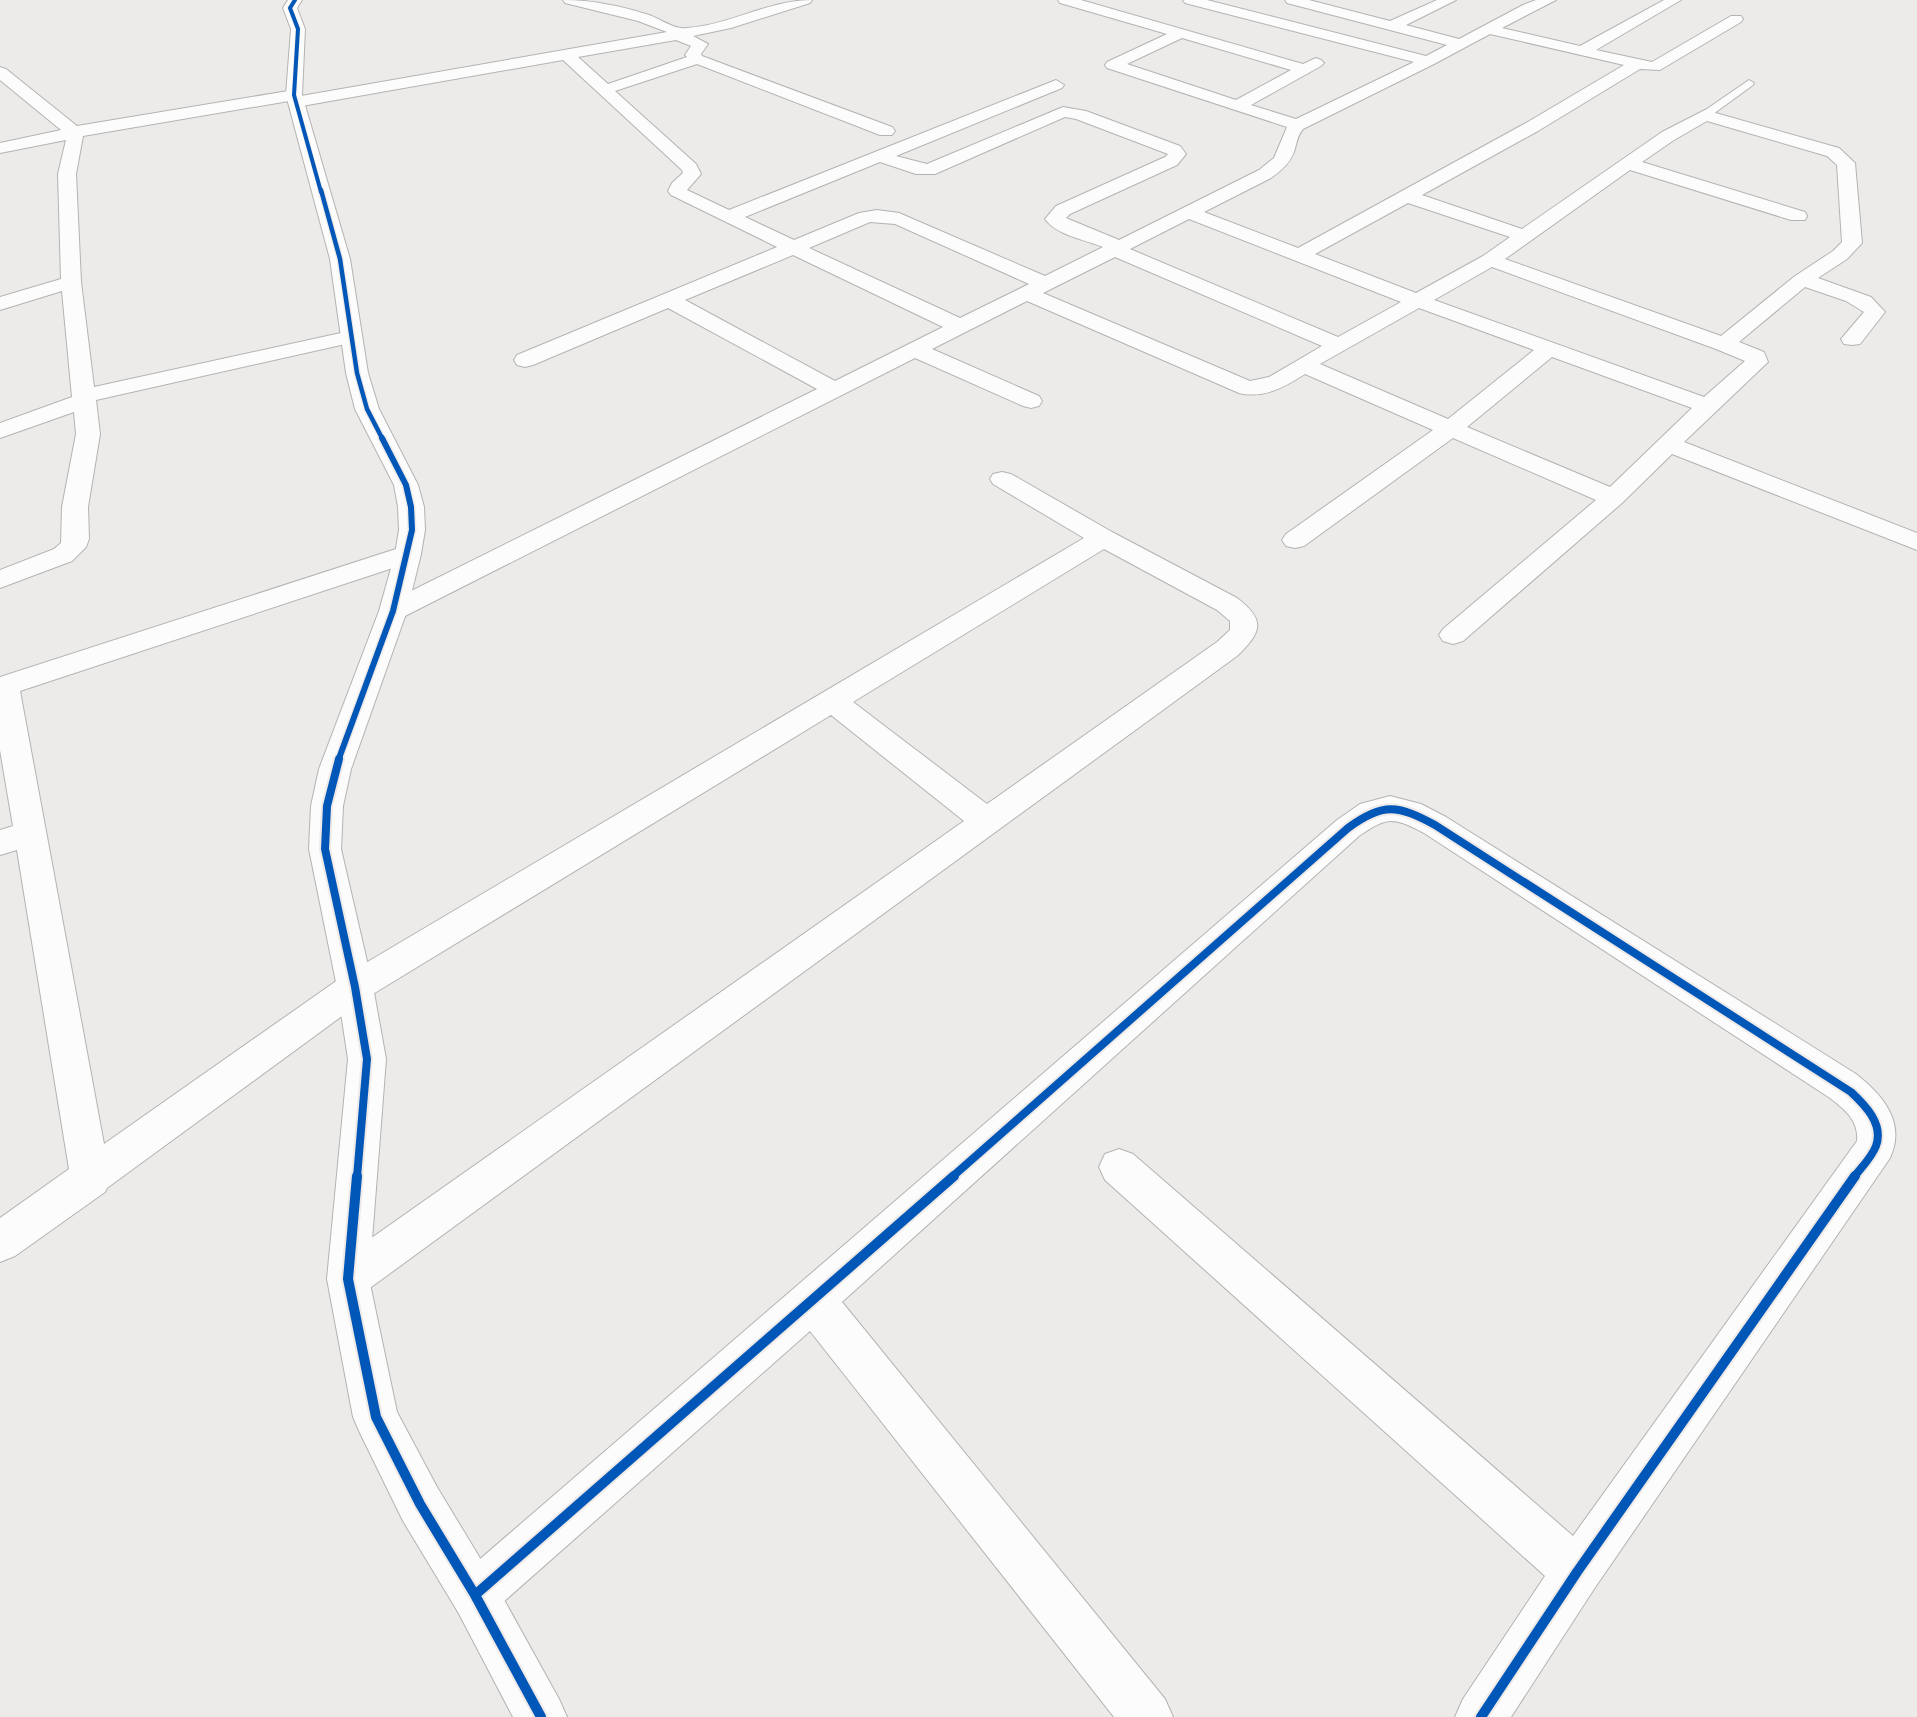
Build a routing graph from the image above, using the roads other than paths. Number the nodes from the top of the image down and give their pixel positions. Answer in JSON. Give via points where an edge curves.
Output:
{"nodes":[{"id":1,"x":296,"y":0,"type":"edge"},
{"id":2,"x":570,"y":0,"type":"edge"},
{"id":3,"x":806,"y":0,"type":"edge"},
{"id":4,"x":1065,"y":0,"type":"edge"},
{"id":5,"x":1190,"y":0,"type":"edge"},
{"id":6,"x":1292,"y":0,"type":"edge"},
{"id":7,"x":1354,"y":0,"type":"edge"},
{"id":8,"x":1449,"y":0,"type":"edge"},
{"id":9,"x":1549,"y":0,"type":"edge"},
{"id":10,"x":1674,"y":0,"type":"edge"},
{"id":11,"x":1332,"y":10,"type":"junction"},
{"id":12,"x":1736,"y":19,"type":"dead end"},
{"id":13,"x":1391,"y":26,"type":"junction"},
{"id":14,"x":1489,"y":29,"type":"junction"},
{"id":15,"x":1182,"y":33,"type":"junction"},
{"id":16,"x":680,"y":35,"type":"junction"},
{"id":17,"x":1356,"y":42,"type":"junction"},
{"id":18,"x":1462,"y":44,"type":"junction"},
{"id":19,"x":1582,"y":51,"type":"junction"},
{"id":20,"x":567,"y":55,"type":"junction"},
{"id":21,"x":697,"y":59,"type":"junction"},
{"id":22,"x":1429,"y":61,"type":"junction"},
{"id":23,"x":1637,"y":64,"type":"junction"},
{"id":24,"x":1305,"y":69,"type":"junction"},
{"id":25,"x":0,"y":72,"type":"edge"},
{"id":26,"x":1749,"y":83,"type":"dead end"},
{"id":27,"x":1056,"y":85,"type":"dead end"},
{"id":28,"x":614,"y":86,"type":"dead end"},
{"id":29,"x":295,"y":99,"type":"junction"},
{"id":30,"x":1236,"y":106,"type":"junction"},
{"id":31,"x":1705,"y":115,"type":"junction"},
{"id":32,"x":1297,"y":125,"type":"junction"},
{"id":33,"x":886,"y":131,"type":"dead end"},
{"id":34,"x":74,"y":132,"type":"junction"},
{"id":35,"x":0,"y":148,"type":"edge"},
{"id":36,"x":879,"y":156,"type":"junction"},
{"id":37,"x":1628,"y":164,"type":"junction"},
{"id":38,"x":1406,"y":196,"type":"junction"},
{"id":39,"x":1187,"y":212,"type":"junction"},
{"id":40,"x":1798,"y":216,"type":"dead end"},
{"id":41,"x":729,"y":217,"type":"junction"},
{"id":42,"x":1524,"y":236,"type":"junction"},
{"id":43,"x":795,"y":247,"type":"junction"},
{"id":44,"x":1116,"y":248,"type":"junction"},
{"id":45,"x":1299,"y":255,"type":"junction"},
{"id":46,"x":1490,"y":260,"type":"junction"},
{"id":47,"x":1802,"y":279,"type":"junction"},
{"id":48,"x":71,"y":282,"type":"junction"},
{"id":49,"x":1035,"y":288,"type":"junction"},
{"id":50,"x":669,"y":300,"type":"junction"},
{"id":51,"x":1418,"y":301,"type":"junction"},
{"id":52,"x":0,"y":304,"type":"edge"},
{"id":53,"x":959,"y":326,"type":"junction"},
{"id":54,"x":350,"y":336,"type":"junction"},
{"id":55,"x":1851,"y":339,"type":"dead end"},
{"id":56,"x":1724,"y":344,"type":"junction"},
{"id":57,"x":1339,"y":345,"type":"junction"},
{"id":58,"x":913,"y":349,"type":"junction"},
{"id":59,"x":1549,"y":349,"type":"junction"},
{"id":60,"x":525,"y":360,"type":"dead end"},
{"id":61,"x":1303,"y":365,"type":"junction"},
{"id":62,"x":833,"y":389,"type":"junction"},
{"id":63,"x":84,"y":398,"type":"junction"},
{"id":64,"x":1031,"y":401,"type":"dead end"},
{"id":65,"x":1707,"y":406,"type":"junction"},
{"id":66,"x":1451,"y":428,"type":"junction"},
{"id":67,"x":0,"y":431,"type":"edge"},
{"id":68,"x":1669,"y":444,"type":"junction"},
{"id":69,"x":1002,"y":479,"type":"dead end"},
{"id":70,"x":1613,"y":498,"type":"junction"},
{"id":71,"x":1103,"y":538,"type":"junction"},
{"id":72,"x":1295,"y":540,"type":"dead end"},
{"id":73,"x":1917,"y":542,"type":"edge"},
{"id":74,"x":408,"y":554,"type":"junction"},
{"id":75,"x":0,"y":580,"type":"edge"},
{"id":76,"x":393,"y":611,"type":"junction"},
{"id":77,"x":1453,"y":635,"type":"dead end"},
{"id":78,"x":2,"y":686,"type":"edge"},
{"id":79,"x":832,"y":701,"type":"junction"},
{"id":80,"x":986,"y":821,"type":"junction"},
{"id":81,"x":14,"y":838,"type":"edge"},
{"id":82,"x":355,"y":987,"type":"junction"},
{"id":83,"x":1119,"y":1167,"type":"dead end"},
{"id":84,"x":91,"y":1179,"type":"junction"},
{"id":85,"x":0,"y":1242,"type":"edge"},
{"id":86,"x":348,"y":1279,"type":"junction"},
{"id":87,"x":813,"y":1300,"type":"junction"},
{"id":88,"x":1577,"y":1572,"type":"junction"},
{"id":89,"x":475,"y":1595,"type":"junction"},
{"id":90,"x":541,"y":1717,"type":"edge"},
{"id":91,"x":1147,"y":1717,"type":"edge"},
{"id":92,"x":1481,"y":1717,"type":"edge"}],
"edges":[{"from":1,"to":29,"type":"street","via":[[290,8],[298,28]]},
{"from":2,"to":16,"type":"street","via":[[643,18]]},
{"from":3,"to":16,"type":"street"},
{"from":4,"to":15,"type":"street"},
{"from":5,"to":17,"type":"street"},
{"from":6,"to":11,"type":"street"},
{"from":7,"to":11,"type":"street"},
{"from":8,"to":13,"type":"street"},
{"from":9,"to":14,"type":"street"},
{"from":10,"to":19,"type":"street"},
{"from":11,"to":13,"type":"street"},
{"from":12,"to":23,"type":"street","via":[[1654,67]]},
{"from":13,"to":18,"type":"street"},
{"from":14,"to":18,"type":"street"},
{"from":14,"to":19,"type":"street"},
{"from":15,"to":24,"type":"street"},
{"from":15,"to":30,"type":"street","via":[[1113,65]]},
{"from":16,"to":20,"type":"street"},
{"from":16,"to":21,"type":"street","via":[[700,44],[693,55]]},
{"from":17,"to":22,"type":"street"},
{"from":17,"to":24,"type":"street"},
{"from":18,"to":22,"type":"street"},
{"from":19,"to":23,"type":"street"},
{"from":20,"to":29,"type":"street"},
{"from":20,"to":41,"type":"street","via":[[690,168],[692,174],[680,183],[677,191]]},
{"from":21,"to":28,"type":"street"},
{"from":21,"to":33,"type":"street"},
{"from":22,"to":32,"type":"street"},
{"from":23,"to":38,"type":"street"},
{"from":24,"to":30,"type":"street"},
{"from":25,"to":34,"type":"street"},
{"from":26,"to":31,"type":"lane"},
{"from":27,"to":36,"type":"street"},
{"from":29,"to":34,"type":"street"},
{"from":29,"to":54,"type":"street","via":[[340,259]]},
{"from":30,"to":32,"type":"street"},
{"from":31,"to":37,"type":"street"},
{"from":31,"to":47,"type":"street","via":[[1833,152],[1845,159],[1852,243]]},
{"from":32,"to":39,"type":"street","via":[[1288,135],[1284,160],[1275,168]]},
{"from":34,"to":35,"type":"street"},
{"from":34,"to":48,"type":"street","via":[[67,174]]},
{"from":36,"to":41,"type":"street"},
{"from":36,"to":44,"type":"street","via":[[929,170],[1063,112],[1174,150],[1171,161],[1063,210],[1054,219]]},
{"from":37,"to":40,"type":"street"},
{"from":37,"to":42,"type":"street"},
{"from":38,"to":42,"type":"street"},
{"from":38,"to":45,"type":"street"},
{"from":39,"to":44,"type":"street"},
{"from":39,"to":45,"type":"street"},
{"from":41,"to":43,"type":"street"},
{"from":42,"to":46,"type":"street"},
{"from":43,"to":49,"type":"street","via":[[866,217],[889,217]]},
{"from":43,"to":50,"type":"street"},
{"from":43,"to":53,"type":"street"},
{"from":44,"to":49,"type":"street"},
{"from":44,"to":57,"type":"street"},
{"from":45,"to":51,"type":"street"},
{"from":46,"to":51,"type":"street"},
{"from":46,"to":56,"type":"street"},
{"from":47,"to":55,"type":"street","via":[[1873,307],[1875,312]]},
{"from":47,"to":56,"type":"street"},
{"from":48,"to":52,"type":"street"},
{"from":48,"to":63,"type":"street"},
{"from":49,"to":53,"type":"street"},
{"from":49,"to":61,"type":"street","via":[[1247,388],[1269,386]]},
{"from":50,"to":60,"type":"street"},
{"from":50,"to":62,"type":"street"},
{"from":51,"to":57,"type":"street"},
{"from":51,"to":59,"type":"street"},
{"from":53,"to":58,"type":"street"},
{"from":54,"to":63,"type":"street"},
{"from":54,"to":74,"type":"street","via":[[366,409],[406,485],[412,530]]},
{"from":56,"to":65,"type":"street","via":[[1756,357],[1757,362]]},
{"from":57,"to":61,"type":"street"},
{"from":58,"to":62,"type":"street"},
{"from":58,"to":64,"type":"street"},
{"from":59,"to":65,"type":"street"},
{"from":59,"to":66,"type":"street"},
{"from":61,"to":66,"type":"street"},
{"from":62,"to":76,"type":"street"},
{"from":63,"to":67,"type":"street"},
{"from":63,"to":75,"type":"street","via":[[88,434],[75,507],[73,548]]},
{"from":65,"to":68,"type":"street"},
{"from":66,"to":70,"type":"street"},
{"from":66,"to":72,"type":"street"},
{"from":68,"to":70,"type":"street"},
{"from":68,"to":73,"type":"street"},
{"from":69,"to":71,"type":"street"},
{"from":70,"to":77,"type":"street"},
{"from":71,"to":79,"type":"street"},
{"from":71,"to":80,"type":"street","via":[[1227,604],[1239,612],[1246,628],[1227,649]]},
{"from":74,"to":76,"type":"street"},
{"from":74,"to":78,"type":"street"},
{"from":76,"to":82,"type":"street","via":[[335,769],[327,806],[325,849]]},
{"from":78,"to":81,"type":"street"},
{"from":79,"to":80,"type":"street"},
{"from":79,"to":82,"type":"street"},
{"from":80,"to":86,"type":"street"},
{"from":81,"to":84,"type":"street"},
{"from":82,"to":84,"type":"street"},
{"from":82,"to":86,"type":"street","via":[[368,1059]]},
{"from":83,"to":88,"type":"street"},
{"from":84,"to":85,"type":"street"},
{"from":86,"to":89,"type":"street","via":[[376,1417],[420,1504]]},
{"from":87,"to":88,"type":"street","via":[[1348,828],[1379,808],[1412,812],[1843,1086],[1864,1102],[1878,1134],[1876,1146]]},
{"from":87,"to":89,"type":"street"},
{"from":87,"to":91,"type":"street"},
{"from":88,"to":92,"type":"street"},
{"from":89,"to":90,"type":"street"}]}
